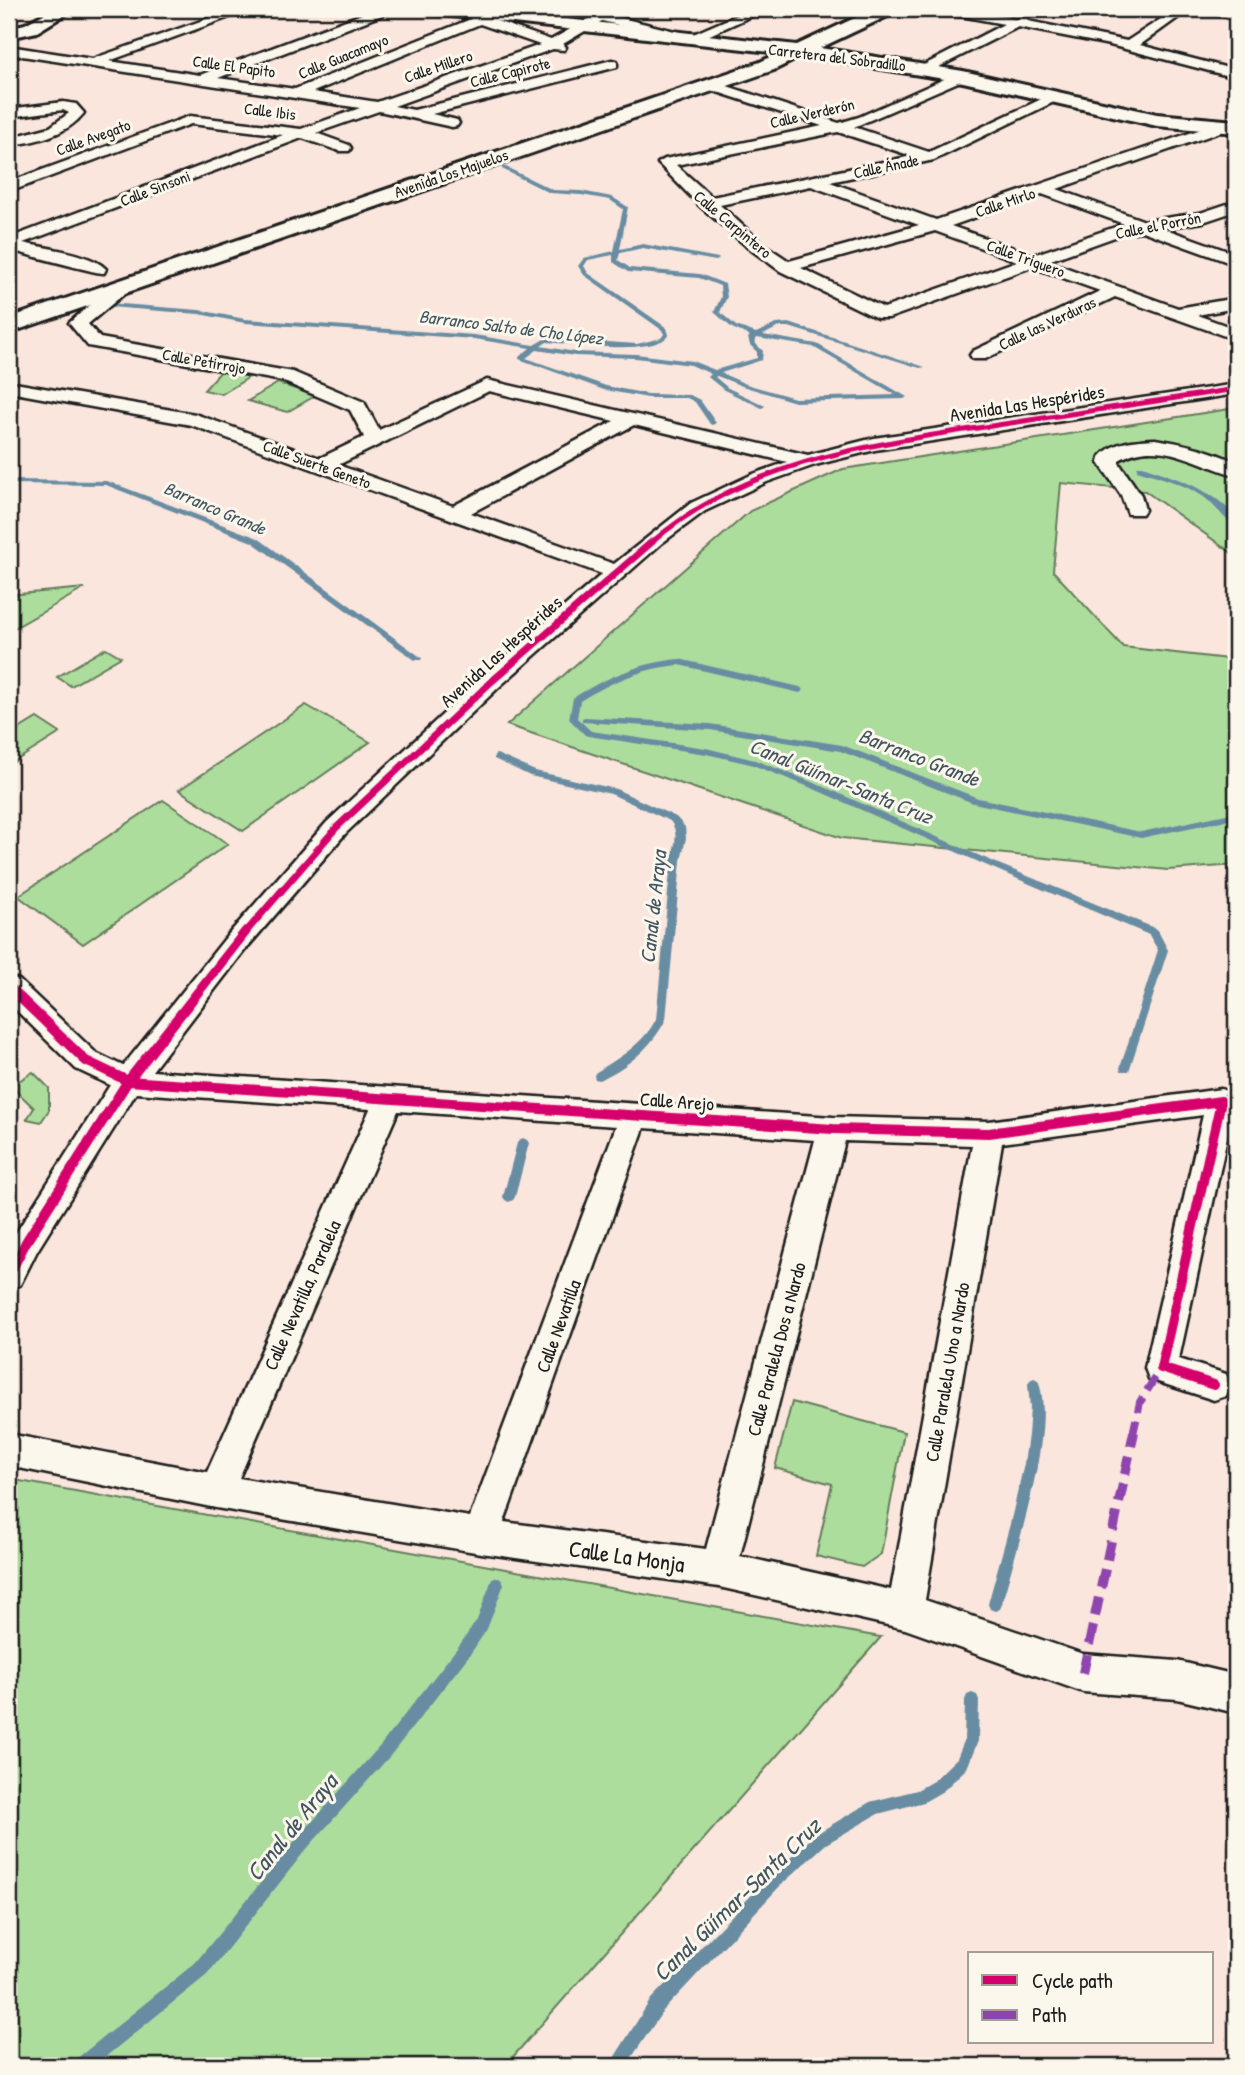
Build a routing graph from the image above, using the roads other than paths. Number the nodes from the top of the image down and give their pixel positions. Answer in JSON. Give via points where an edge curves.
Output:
{"nodes":[{"id":1,"x":246,"y":9,"type":"edge"},
{"id":2,"x":386,"y":9,"type":"edge"},
{"id":3,"x":434,"y":9,"type":"edge"},
{"id":4,"x":571,"y":9,"type":"edge"},
{"id":5,"x":761,"y":9,"type":"edge"},
{"id":6,"x":833,"y":9,"type":"edge"},
{"id":7,"x":888,"y":9,"type":"edge"},
{"id":8,"x":945,"y":9,"type":"edge"},
{"id":9,"x":1184,"y":9,"type":"edge"},
{"id":10,"x":1209,"y":9,"type":"edge"},
{"id":11,"x":59,"y":10,"type":"edge"},
{"id":12,"x":725,"y":11,"type":"dead end"},
{"id":13,"x":1034,"y":13,"type":"dead end"},
{"id":14,"x":1236,"y":15,"type":"edge"},
{"id":15,"x":475,"y":16,"type":"junction"},
{"id":16,"x":600,"y":16,"type":"junction"},
{"id":17,"x":745,"y":16,"type":"junction"},
{"id":18,"x":810,"y":22,"type":"dead end"},
{"id":19,"x":1017,"y":23,"type":"junction"},
{"id":20,"x":581,"y":26,"type":"junction"},
{"id":21,"x":9,"y":33,"type":"edge"},
{"id":22,"x":785,"y":34,"type":"dead end"},
{"id":23,"x":692,"y":39,"type":"junction"},
{"id":24,"x":552,"y":45,"type":"junction"},
{"id":25,"x":1129,"y":46,"type":"junction"},
{"id":26,"x":757,"y":47,"type":"junction"},
{"id":27,"x":9,"y":50,"type":"edge"},
{"id":28,"x":801,"y":52,"type":"junction"},
{"id":29,"x":92,"y":63,"type":"junction"},
{"id":30,"x":927,"y":69,"type":"junction"},
{"id":31,"x":1234,"y":72,"type":"edge"},
{"id":32,"x":960,"y":76,"type":"junction"},
{"id":33,"x":202,"y":79,"type":"junction"},
{"id":34,"x":666,"y":79,"type":"dead end"},
{"id":35,"x":710,"y":85,"type":"junction"},
{"id":36,"x":298,"y":93,"type":"junction"},
{"id":37,"x":1055,"y":98,"type":"junction"},
{"id":38,"x":377,"y":106,"type":"junction"},
{"id":39,"x":9,"y":113,"type":"edge"},
{"id":40,"x":417,"y":114,"type":"junction"},
{"id":41,"x":190,"y":120,"type":"joint"},
{"id":42,"x":452,"y":123,"type":"dead end"},
{"id":43,"x":840,"y":127,"type":"junction"},
{"id":44,"x":1229,"y":127,"type":"edge"},
{"id":45,"x":302,"y":133,"type":"junction"},
{"id":46,"x":9,"y":142,"type":"edge"},
{"id":47,"x":344,"y":148,"type":"dead end"},
{"id":48,"x":929,"y":157,"type":"junction"},
{"id":49,"x":665,"y":163,"type":"joint"},
{"id":50,"x":815,"y":182,"type":"junction"},
{"id":51,"x":9,"y":187,"type":"edge"},
{"id":52,"x":1042,"y":189,"type":"junction"},
{"id":53,"x":706,"y":203,"type":"junction"},
{"id":54,"x":1236,"y":206,"type":"edge"},
{"id":55,"x":935,"y":226,"type":"junction"},
{"id":56,"x":1143,"y":226,"type":"junction"},
{"id":57,"x":9,"y":244,"type":"edge"},
{"id":58,"x":1031,"y":260,"type":"junction"},
{"id":59,"x":1236,"y":260,"type":"edge"},
{"id":60,"x":108,"y":265,"type":"junction"},
{"id":61,"x":786,"y":267,"type":"junction"},
{"id":62,"x":65,"y":279,"type":"dead end"},
{"id":63,"x":124,"y":285,"type":"junction"},
{"id":64,"x":1114,"y":291,"type":"junction"},
{"id":65,"x":1236,"y":303,"type":"edge"},
{"id":66,"x":883,"y":314,"type":"joint"},
{"id":67,"x":1178,"y":314,"type":"junction"},
{"id":68,"x":9,"y":326,"type":"edge"},
{"id":69,"x":1236,"y":335,"type":"edge"},
{"id":70,"x":979,"y":355,"type":"dead end"},
{"id":71,"x":9,"y":387,"type":"edge"},
{"id":72,"x":1236,"y":389,"type":"edge"},
{"id":73,"x":632,"y":419,"type":"junction"},
{"id":74,"x":374,"y":438,"type":"junction"},
{"id":75,"x":808,"y":461,"type":"junction"},
{"id":76,"x":322,"y":465,"type":"junction"},
{"id":77,"x":1236,"y":469,"type":"edge"},
{"id":78,"x":1135,"y":510,"type":"dead end"},
{"id":79,"x":455,"y":513,"type":"junction"},
{"id":80,"x":617,"y":572,"type":"junction"},
{"id":81,"x":9,"y":987,"type":"edge"},
{"id":82,"x":128,"y":1081,"type":"junction"},
{"id":83,"x":389,"y":1099,"type":"junction"},
{"id":84,"x":634,"y":1116,"type":"junction"},
{"id":85,"x":833,"y":1129,"type":"junction"},
{"id":86,"x":989,"y":1133,"type":"junction"},
{"id":87,"x":9,"y":1275,"type":"edge"},
{"id":88,"x":1214,"y":1385,"type":"dead end"},
{"id":89,"x":9,"y":1450,"type":"edge"},
{"id":90,"x":216,"y":1491,"type":"junction"},
{"id":91,"x":481,"y":1536,"type":"junction"},
{"id":92,"x":719,"y":1569,"type":"junction"},
{"id":93,"x":905,"y":1611,"type":"junction"},
{"id":94,"x":1236,"y":1694,"type":"edge"}],
"edges":[{"from":1,"to":29,"type":"street"},
{"from":2,"to":33,"type":"street"},
{"from":3,"to":15,"type":"street","name":"Carretera del Sobradillo"},
{"from":4,"to":16,"type":"street"},
{"from":5,"to":17,"type":"street"},
{"from":6,"to":18,"type":"street"},
{"from":7,"to":28,"type":"street","name":"Avenida Los Majuelos"},
{"from":8,"to":19,"type":"street"},
{"from":9,"to":25,"type":"street"},
{"from":10,"to":14,"type":"street"},
{"from":11,"to":21,"type":"street","via":[[31,28]]},
{"from":12,"to":17,"type":"street"},
{"from":13,"to":19,"type":"street"},
{"from":15,"to":20,"type":"street","name":"Carretera del Sobradillo"},
{"from":15,"to":24,"type":"street"},
{"from":15,"to":36,"type":"street","name":"Calle Guacamayo"},
{"from":16,"to":20,"type":"street","name":"Calle Millero"},
{"from":16,"to":23,"type":"street"},
{"from":17,"to":23,"type":"street"},
{"from":19,"to":25,"type":"street"},
{"from":19,"to":30,"type":"street"},
{"from":20,"to":23,"type":"street","name":"Carretera del Sobradillo"},
{"from":20,"to":24,"type":"street","name":"Calle Millero"},
{"from":22,"to":26,"type":"street"},
{"from":23,"to":26,"type":"street","name":"Carretera del Sobradillo"},
{"from":24,"to":38,"type":"street","name":"Calle Millero"},
{"from":24,"to":40,"type":"street","name":"Calle Capirote","via":[[612,64]]},
{"from":25,"to":31,"type":"street"},
{"from":26,"to":28,"type":"street","name":"Carretera del Sobradillo"},
{"from":26,"to":34,"type":"street"},
{"from":27,"to":29,"type":"street","name":"Calle El Papito"},
{"from":28,"to":30,"type":"street","name":"Carretera del Sobradillo"},
{"from":28,"to":35,"type":"street","name":"Avenida Los Majuelos"},
{"from":29,"to":33,"type":"street","name":"Calle El Papito"},
{"from":30,"to":32,"type":"street","name":"Carretera del Sobradillo"},
{"from":32,"to":37,"type":"street","name":"Carretera del Sobradillo"},
{"from":32,"to":43,"type":"street","name":"Calle Verderón"},
{"from":33,"to":36,"type":"street","name":"Calle El Papito"},
{"from":35,"to":43,"type":"street"},
{"from":35,"to":63,"type":"street","name":"Avenida Los Majuelos"},
{"from":36,"to":38,"type":"street","name":"Calle El Papito"},
{"from":37,"to":44,"type":"street","name":"Carretera del Sobradillo","via":[[1148,119]]},
{"from":37,"to":48,"type":"street","name":"Calle Ánade"},
{"from":38,"to":40,"type":"street","name":"Calle El Papito"},
{"from":38,"to":45,"type":"street","name":"Calle Millero"},
{"from":39,"to":46,"type":"street","via":[[71,107],[77,113],[69,123],[41,135]]},
{"from":40,"to":42,"type":"street","name":"Calle El Papito"},
{"from":41,"to":45,"type":"street","name":"Calle Ibis"},
{"from":41,"to":51,"type":"street","name":"Calle Avegato"},
{"from":43,"to":48,"type":"street"},
{"from":43,"to":49,"type":"street","name":"Calle Verderón"},
{"from":44,"to":52,"type":"street","name":"Calle Mirlo"},
{"from":45,"to":47,"type":"street","name":"Calle Ibis"},
{"from":45,"to":57,"type":"street","name":"Calle Sinsoni"},
{"from":48,"to":50,"type":"street","name":"Calle Ánade"},
{"from":49,"to":53,"type":"street","name":"Calle Carpintero"},
{"from":50,"to":53,"type":"street","name":"Calle Ánade"},
{"from":50,"to":55,"type":"street","name":"Calle Triguero"},
{"from":52,"to":55,"type":"street","name":"Calle Mirlo"},
{"from":52,"to":56,"type":"street"},
{"from":53,"to":61,"type":"street","name":"Calle Carpintero"},
{"from":54,"to":56,"type":"street","name":"Calle el Porrón","via":[[1203,217]]},
{"from":55,"to":58,"type":"street","name":"Calle Triguero"},
{"from":55,"to":61,"type":"street","name":"Calle Mirlo"},
{"from":56,"to":58,"type":"street","name":"Calle el Porrón"},
{"from":56,"to":59,"type":"street"},
{"from":57,"to":60,"type":"street"},
{"from":58,"to":64,"type":"street","name":"Calle Triguero"},
{"from":58,"to":66,"type":"street","name":"Calle el Porrón"},
{"from":60,"to":62,"type":"street"},
{"from":60,"to":63,"type":"street"},
{"from":61,"to":66,"type":"street","name":"Calle Carpintero"},
{"from":63,"to":68,"type":"street","name":"Avenida Los Majuelos"},
{"from":63,"to":74,"type":"street","name":"Calle Petirrojo","via":[[78,323],[94,342],[287,376],[357,406]]},
{"from":64,"to":67,"type":"street","name":"Calle Triguero"},
{"from":64,"to":70,"type":"street","name":"Calle las Verduras"},
{"from":65,"to":67,"type":"street"},
{"from":67,"to":69,"type":"street","name":"Calle Triguero"},
{"from":71,"to":76,"type":"street","name":"Calle Suerte Geneto","via":[[195,420]]},
{"from":72,"to":75,"type":"street","name":"Avenida Las Hespérides","via":[[874,444]]},
{"from":73,"to":74,"type":"street","via":[[487,385]]},
{"from":73,"to":75,"type":"street"},
{"from":73,"to":79,"type":"street"},
{"from":74,"to":76,"type":"street"},
{"from":75,"to":80,"type":"street","name":"Avenida Las Hespérides","via":[[698,508]]},
{"from":76,"to":79,"type":"street","name":"Calle Suerte Geneto"},
{"from":77,"to":78,"type":"street","via":[[1171,446],[1117,451],[1109,463]]},
{"from":79,"to":80,"type":"street","name":"Calle Suerte Geneto"},
{"from":80,"to":82,"type":"street","name":"Avenida Las Hespérides","via":[[491,682],[336,828],[236,943]]},
{"from":81,"to":82,"type":"street","via":[[86,1061]]},
{"from":82,"to":83,"type":"street","name":"Calle Arejo"},
{"from":82,"to":87,"type":"street","name":"Avenida Las Hespérides"},
{"from":83,"to":84,"type":"street","name":"Calle Arejo"},
{"from":83,"to":90,"type":"street","name":"Calle Nevatilla, Paralela"},
{"from":84,"to":85,"type":"street","name":"Calle Arejo"},
{"from":84,"to":91,"type":"street","name":"Calle Nevatilla"},
{"from":85,"to":86,"type":"street","name":"Calle Arejo"},
{"from":85,"to":92,"type":"street","name":"Calle Paralela Dos a Nardo"},
{"from":86,"to":88,"type":"street","name":"Calle Arejo","via":[[1221,1101],[1161,1368]]},
{"from":86,"to":93,"type":"street","name":"Calle Paralela Uno a Nardo"},
{"from":89,"to":90,"type":"street","name":"Calle La Monja"},
{"from":90,"to":91,"type":"street","name":"Calle La Monja"},
{"from":91,"to":92,"type":"street","name":"Calle La Monja"},
{"from":92,"to":93,"type":"street","name":"Calle La Monja"},
{"from":93,"to":94,"type":"street","name":"Calle La Monja","via":[[1083,1673],[1177,1680]]}]}
